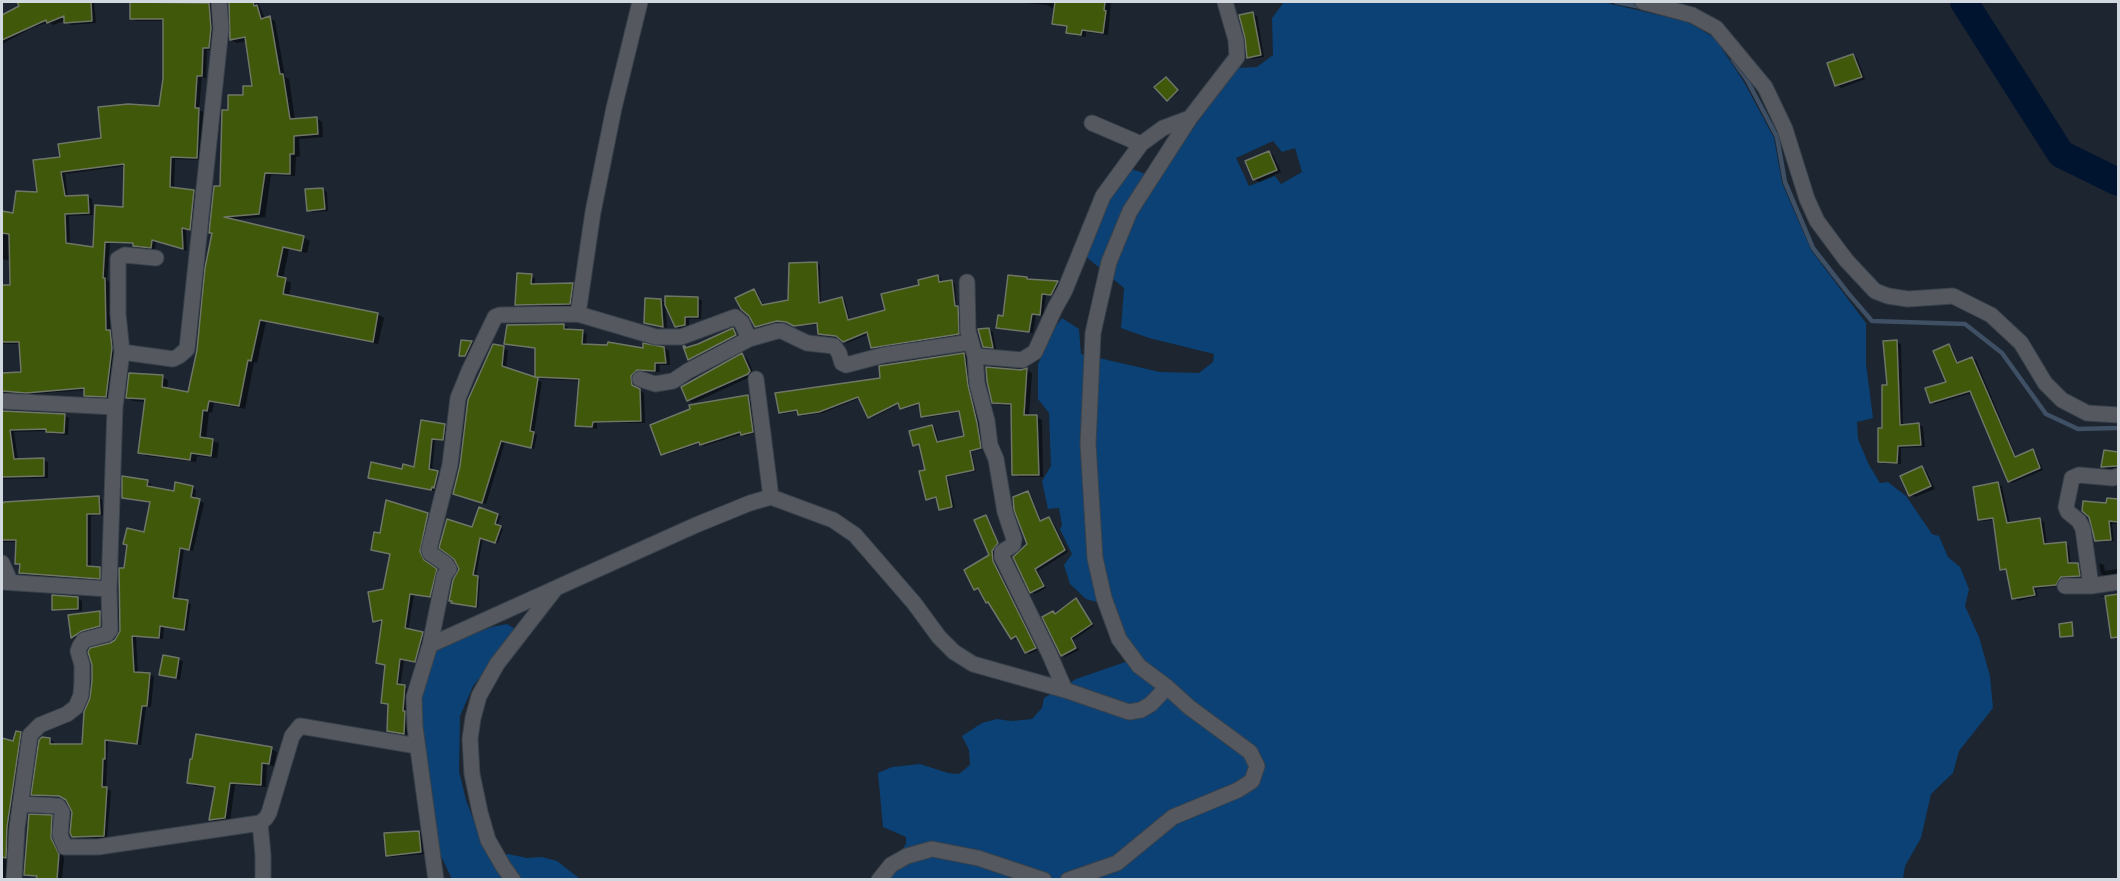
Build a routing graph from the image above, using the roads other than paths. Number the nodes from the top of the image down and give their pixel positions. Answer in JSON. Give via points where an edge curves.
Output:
{"nodes":[{"id":1,"x":219,"y":2,"type":"edge"},
{"id":2,"x":640,"y":2,"type":"edge"},
{"id":3,"x":1226,"y":2,"type":"edge"},
{"id":4,"x":1643,"y":2,"type":"edge"},
{"id":5,"x":1190,"y":118,"type":"junction"},
{"id":6,"x":1092,"y":123,"type":"dead end"},
{"id":7,"x":1141,"y":144,"type":"junction"},
{"id":8,"x":156,"y":258,"type":"dead end"},
{"id":9,"x":967,"y":282,"type":"dead end"},
{"id":10,"x":578,"y":314,"type":"junction"},
{"id":11,"x":748,"y":339,"type":"junction"},
{"id":12,"x":973,"y":349,"type":"junction"},
{"id":13,"x":122,"y":352,"type":"junction"},
{"id":14,"x":640,"y":379,"type":"dead end"},
{"id":15,"x":756,"y":379,"type":"dead end"},
{"id":16,"x":2,"y":401,"type":"edge"},
{"id":17,"x":115,"y":407,"type":"junction"},
{"id":18,"x":2118,"y":415,"type":"edge"},
{"id":19,"x":2118,"y":476,"type":"edge"},
{"id":20,"x":771,"y":497,"type":"junction"},
{"id":21,"x":2,"y":563,"type":"edge"},
{"id":22,"x":6,"y":581,"type":"edge"},
{"id":23,"x":2118,"y":582,"type":"edge"},
{"id":24,"x":2065,"y":586,"type":"dead end"},
{"id":25,"x":2091,"y":586,"type":"junction"},
{"id":26,"x":556,"y":588,"type":"junction"},
{"id":27,"x":109,"y":589,"type":"junction"},
{"id":28,"x":430,"y":645,"type":"junction"},
{"id":29,"x":1167,"y":687,"type":"junction"},
{"id":30,"x":1065,"y":690,"type":"junction"},
{"id":31,"x":417,"y":746,"type":"junction"},
{"id":32,"x":20,"y":804,"type":"junction"},
{"id":33,"x":260,"y":823,"type":"junction"},
{"id":34,"x":14,"y":879,"type":"edge"},
{"id":35,"x":263,"y":879,"type":"edge"},
{"id":36,"x":436,"y":879,"type":"edge"},
{"id":37,"x":513,"y":879,"type":"edge"},
{"id":38,"x":879,"y":879,"type":"edge"},
{"id":39,"x":1044,"y":879,"type":"edge"},
{"id":40,"x":1068,"y":879,"type":"edge"}],
"edges":[{"from":1,"to":13,"type":"street","via":[[221,28],[187,349],[173,358]]},
{"from":2,"to":10,"type":"street","via":[[593,212]]},
{"from":3,"to":5,"type":"street","via":[[1237,57]]},
{"from":4,"to":18,"type":"street","via":[[1692,15],[1716,28],[1765,87],[1785,129],[1817,221],[1875,291],[1908,300],[1953,297],[1991,315],[2021,344],[2045,383],[2062,400],[2087,412]]},
{"from":5,"to":7,"type":"street","via":[[1163,128]]},
{"from":5,"to":29,"type":"street","via":[[1130,211],[1108,262],[1093,333],[1089,411],[1095,558],[1104,598],[1119,639],[1139,666]]},
{"from":6,"to":7,"type":"street"},
{"from":7,"to":12,"type":"street","via":[[1103,196],[1035,352],[1022,360]]},
{"from":8,"to":13,"type":"street","via":[[125,255],[118,260]]},
{"from":9,"to":12,"type":"street","via":[[968,332]]},
{"from":10,"to":11,"type":"street","via":[[656,337],[681,337],[735,316],[742,322]]},
{"from":10,"to":28,"type":"street","via":[[495,317],[469,371],[458,398],[450,465],[429,549],[449,569],[444,576]]},
{"from":11,"to":12,"type":"street","via":[[782,332],[807,342],[834,346],[846,365],[884,355]]},
{"from":11,"to":14,"type":"street","via":[[673,381],[655,384]]},
{"from":12,"to":30,"type":"street","via":[[990,445],[1014,539],[1014,545],[1002,552],[1002,557]]},
{"from":13,"to":17,"type":"street"},
{"from":15,"to":20,"type":"street"},
{"from":16,"to":17,"type":"street"},
{"from":17,"to":27,"type":"street"},
{"from":19,"to":25,"type":"street","via":[[2072,478],[2066,507],[2084,529]]},
{"from":20,"to":26,"type":"street","via":[[696,525]]},
{"from":20,"to":30,"type":"street","via":[[833,520],[855,535],[954,652],[973,664]]},
{"from":21,"to":22,"type":"street"},
{"from":22,"to":27,"type":"street"},
{"from":23,"to":25,"type":"street"},
{"from":24,"to":25,"type":"street"},
{"from":26,"to":28,"type":"street"},
{"from":26,"to":37,"type":"street","via":[[497,664],[479,696],[473,718],[472,774],[480,812],[488,840]]},
{"from":27,"to":32,"type":"street","via":[[110,630],[84,640],[78,651],[82,680],[76,707],[36,727],[30,735]]},
{"from":28,"to":31,"type":"street","via":[[414,698]]},
{"from":29,"to":30,"type":"street","via":[[1151,704],[1129,712]]},
{"from":29,"to":40,"type":"street","via":[[1250,752],[1257,766],[1252,781],[1173,817],[1117,863]]},
{"from":31,"to":33,"type":"street","via":[[300,726],[292,736],[269,813]]},
{"from":31,"to":36,"type":"street"},
{"from":32,"to":33,"type":"street","via":[[58,806],[62,812],[62,842],[71,848]]},
{"from":32,"to":34,"type":"street"},
{"from":33,"to":35,"type":"street"},
{"from":38,"to":39,"type":"street","via":[[891,865],[932,849],[978,858]]}]}
